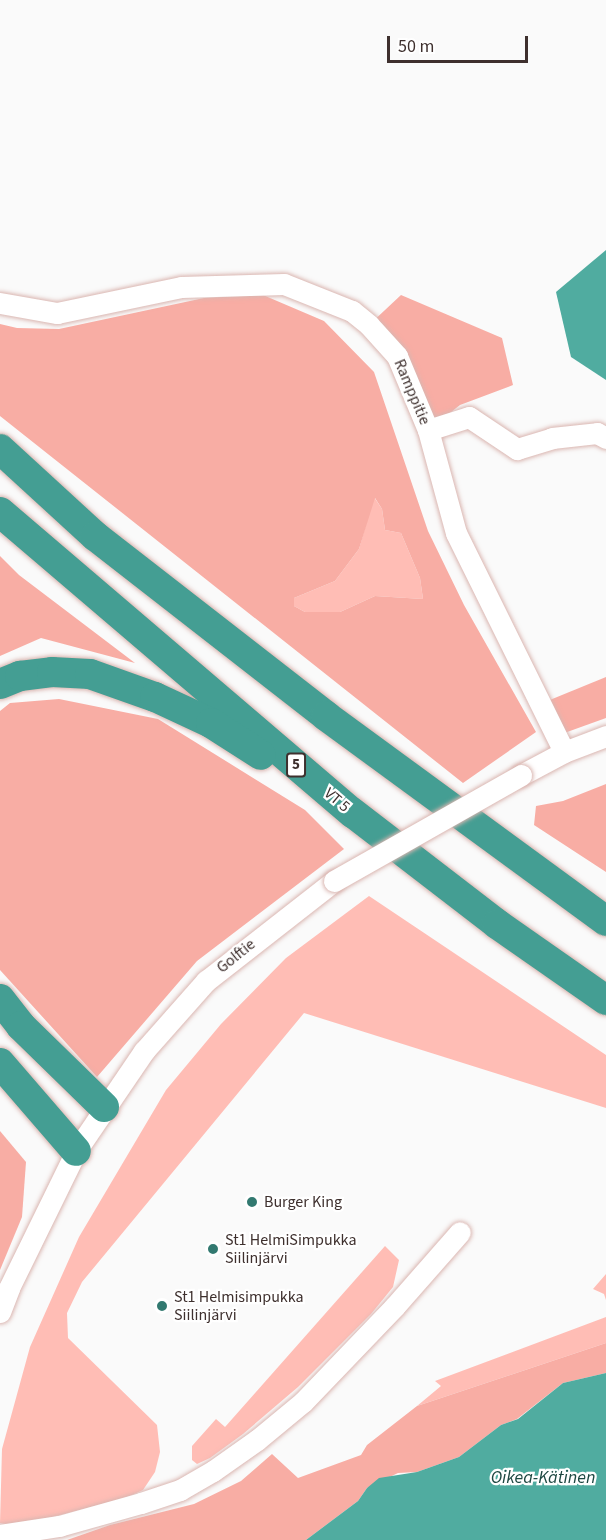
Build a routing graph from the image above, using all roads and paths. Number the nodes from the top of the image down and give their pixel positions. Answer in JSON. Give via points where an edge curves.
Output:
{"nodes":[{"id":1,"x":0,"y":303,"type":"edge"},
{"id":2,"x":428,"y":430,"type":"junction"},
{"id":3,"x":606,"y":438,"type":"edge"},
{"id":4,"x":0,"y":449,"type":"edge"},
{"id":5,"x":0,"y":512,"type":"edge"},
{"id":6,"x":0,"y":684,"type":"edge"},
{"id":7,"x":606,"y":736,"type":"edge"},
{"id":8,"x":564,"y":753,"type":"junction"},
{"id":9,"x":353,"y":813,"type":"junction"},
{"id":10,"x":546,"y":879,"type":"junction"},
{"id":11,"x":606,"y":911,"type":"edge"},
{"id":12,"x":606,"y":921,"type":"edge"},
{"id":13,"x":0,"y":999,"type":"edge"},
{"id":14,"x":606,"y":1000,"type":"edge"},
{"id":15,"x":0,"y":1063,"type":"edge"},
{"id":16,"x":104,"y":1107,"type":"junction"},
{"id":17,"x":76,"y":1151,"type":"junction"},
{"id":18,"x":460,"y":1232,"type":"dead end"},
{"id":19,"x":0,"y":1312,"type":"edge"},
{"id":20,"x":0,"y":1535,"type":"edge"}],
"edges":[{"from":1,"to":2,"type":"street","name":"Ramppitie","via":[[57,313],[181,287],[284,284],[352,311],[369,325],[397,356]]},
{"from":2,"to":3,"type":"street","via":[[469,417],[517,449],[563,437],[597,433]]},
{"from":2,"to":8,"type":"street","name":"Ramppitie","via":[[456,533]]},
{"from":4,"to":10,"type":"highway","via":[[123,557],[326,716]]},
{"from":5,"to":9,"type":"highway","name":"VT 5","number":"5"},
{"from":6,"to":9,"type":"highway","via":[[20,676],[51,672],[90,674],[155,697],[211,723]]},
{"from":7,"to":8,"type":"street","name":"Golftie"},
{"from":8,"to":16,"type":"street","name":"Golftie","bridge":true,"via":[[334,881],[206,981],[144,1051]]},
{"from":9,"to":14,"type":"highway","name":"VT 5","number":"5","via":[[497,924]]},
{"from":10,"to":11,"type":"highway"},
{"from":10,"to":12,"type":"highway"},
{"from":13,"to":16,"type":"highway","via":[[21,1026]]},
{"from":15,"to":17,"type":"highway"},
{"from":16,"to":17,"type":"street","name":"Golftie"},
{"from":17,"to":19,"type":"street","name":"Golftie"},
{"from":18,"to":20,"type":"street","via":[[303,1402],[213,1471],[180,1490],[141,1503],[59,1526]]}]}
